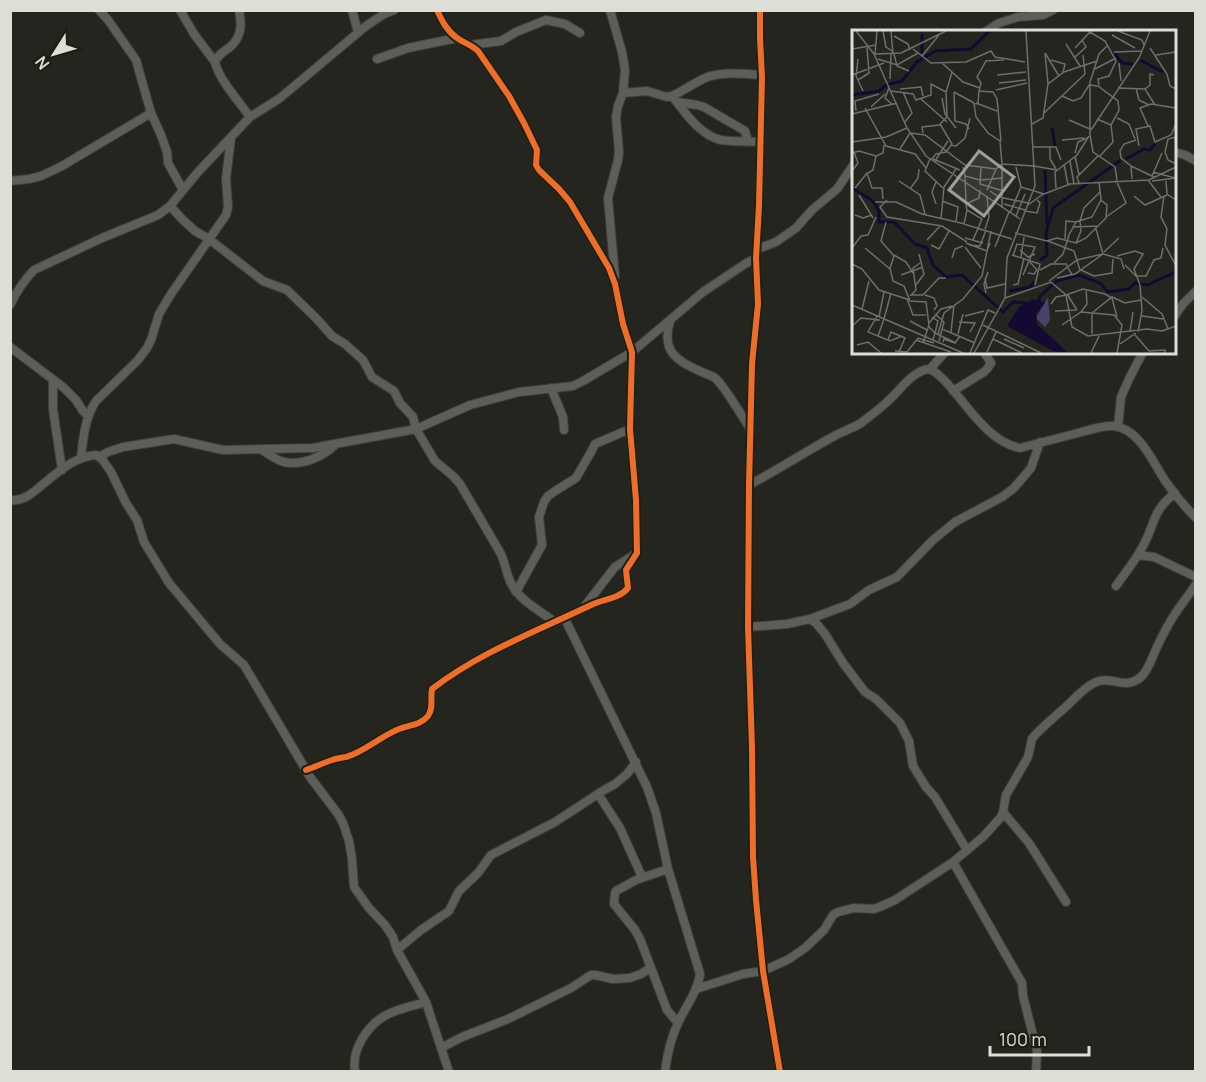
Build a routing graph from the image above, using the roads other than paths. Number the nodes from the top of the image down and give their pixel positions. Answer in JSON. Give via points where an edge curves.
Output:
{"nodes":[{"id":1,"x":99,"y":10,"type":"edge"},
{"id":2,"x":180,"y":10,"type":"edge"},
{"id":3,"x":239,"y":10,"type":"edge"},
{"id":4,"x":352,"y":10,"type":"edge"},
{"id":5,"x":394,"y":10,"type":"edge"},
{"id":6,"x":437,"y":10,"type":"edge"},
{"id":7,"x":610,"y":10,"type":"edge"},
{"id":8,"x":760,"y":10,"type":"edge"},
{"id":9,"x":1053,"y":10,"type":"edge"},
{"id":10,"x":988,"y":30,"type":"edge"},
{"id":11,"x":358,"y":32,"type":"junction"},
{"id":12,"x":580,"y":33,"type":"dead end"},
{"id":13,"x":457,"y":38,"type":"junction"},
{"id":14,"x":470,"y":45,"type":"junction"},
{"id":15,"x":377,"y":59,"type":"dead end"},
{"id":16,"x":214,"y":62,"type":"junction"},
{"id":17,"x":762,"y":75,"type":"junction"},
{"id":18,"x":623,"y":93,"type":"junction"},
{"id":19,"x":674,"y":99,"type":"junction"},
{"id":20,"x":151,"y":113,"type":"junction"},
{"id":21,"x":250,"y":117,"type":"junction"},
{"id":22,"x":231,"y":136,"type":"junction"},
{"id":23,"x":748,"y":141,"type":"junction"},
{"id":24,"x":760,"y":142,"type":"junction"},
{"id":25,"x":1176,"y":153,"type":"edge"},
{"id":26,"x":1196,"y":161,"type":"edge"},
{"id":27,"x":852,"y":167,"type":"edge"},
{"id":28,"x":10,"y":181,"type":"edge"},
{"id":29,"x":183,"y":190,"type":"junction"},
{"id":30,"x":170,"y":206,"type":"junction"},
{"id":31,"x":209,"y":239,"type":"junction"},
{"id":32,"x":757,"y":249,"type":"junction"},
{"id":33,"x":756,"y":258,"type":"junction"},
{"id":34,"x":615,"y":284,"type":"junction"},
{"id":35,"x":21,"y":285,"type":"junction"},
{"id":36,"x":10,"y":287,"type":"edge"},
{"id":37,"x":1196,"y":291,"type":"edge"},
{"id":38,"x":10,"y":305,"type":"edge"},
{"id":39,"x":1176,"y":314,"type":"edge"},
{"id":40,"x":670,"y":319,"type":"junction"},
{"id":41,"x":10,"y":346,"type":"edge"},
{"id":42,"x":632,"y":352,"type":"junction"},
{"id":43,"x":943,"y":354,"type":"edge"},
{"id":44,"x":985,"y":354,"type":"edge"},
{"id":45,"x":1142,"y":354,"type":"edge"},
{"id":46,"x":930,"y":369,"type":"junction"},
{"id":47,"x":53,"y":381,"type":"junction"},
{"id":48,"x":551,"y":388,"type":"junction"},
{"id":49,"x":953,"y":391,"type":"junction"},
{"id":50,"x":88,"y":416,"type":"junction"},
{"id":51,"x":750,"y":427,"type":"junction"},
{"id":52,"x":1118,"y":427,"type":"junction"},
{"id":53,"x":416,"y":429,"type":"junction"},
{"id":54,"x":630,"y":429,"type":"junction"},
{"id":55,"x":564,"y":430,"type":"dead end"},
{"id":56,"x":1040,"y":442,"type":"junction"},
{"id":57,"x":336,"y":444,"type":"junction"},
{"id":58,"x":262,"y":450,"type":"junction"},
{"id":59,"x":99,"y":457,"type":"junction"},
{"id":60,"x":81,"y":458,"type":"junction"},
{"id":61,"x":62,"y":470,"type":"junction"},
{"id":62,"x":749,"y":485,"type":"junction"},
{"id":63,"x":1175,"y":494,"type":"junction"},
{"id":64,"x":10,"y":500,"type":"edge"},
{"id":65,"x":1196,"y":518,"type":"edge"},
{"id":66,"x":637,"y":553,"type":"junction"},
{"id":67,"x":1138,"y":555,"type":"junction"},
{"id":68,"x":1196,"y":577,"type":"edge"},
{"id":69,"x":1196,"y":584,"type":"edge"},
{"id":70,"x":1116,"y":586,"type":"dead end"},
{"id":71,"x":516,"y":592,"type":"junction"},
{"id":72,"x":584,"y":609,"type":"junction"},
{"id":73,"x":564,"y":617,"type":"junction"},
{"id":74,"x":810,"y":619,"type":"junction"},
{"id":75,"x":555,"y":622,"type":"junction"},
{"id":76,"x":748,"y":627,"type":"junction"},
{"id":77,"x":636,"y":762,"type":"junction"},
{"id":78,"x":306,"y":770,"type":"junction"},
{"id":79,"x":598,"y":794,"type":"junction"},
{"id":80,"x":1003,"y":812,"type":"junction"},
{"id":81,"x":967,"y":850,"type":"junction"},
{"id":82,"x":953,"y":862,"type":"junction"},
{"id":83,"x":668,"y":869,"type":"junction"},
{"id":84,"x":642,"y":877,"type":"junction"},
{"id":85,"x":1066,"y":902,"type":"dead end"},
{"id":86,"x":397,"y":950,"type":"junction"},
{"id":87,"x":650,"y":968,"type":"junction"},
{"id":88,"x":763,"y":971,"type":"junction"},
{"id":89,"x":696,"y":989,"type":"junction"},
{"id":90,"x":426,"y":1002,"type":"junction"},
{"id":91,"x":678,"y":1023,"type":"junction"},
{"id":92,"x":441,"y":1048,"type":"junction"},
{"id":93,"x":355,"y":1071,"type":"edge"},
{"id":94,"x":449,"y":1071,"type":"edge"},
{"id":95,"x":665,"y":1071,"type":"edge"},
{"id":96,"x":780,"y":1071,"type":"edge"},
{"id":97,"x":1036,"y":1071,"type":"edge"}],
"edges":[{"from":1,"to":20,"type":"street","via":[[132,52]]},
{"from":2,"to":16,"type":"street"},
{"from":3,"to":16,"type":"street","via":[[239,36]]},
{"from":4,"to":11,"type":"street"},
{"from":5,"to":11,"type":"street"},
{"from":6,"to":13,"type":"street"},
{"from":7,"to":18,"type":"street","via":[[622,52]]},
{"from":8,"to":17,"type":"street"},
{"from":9,"to":10,"type":"street","via":[[1018,17]]},
{"from":11,"to":21,"type":"street","via":[[280,98]]},
{"from":12,"to":14,"type":"street","via":[[565,24],[546,20],[501,41]]},
{"from":13,"to":14,"type":"street"},
{"from":13,"to":15,"type":"street"},
{"from":14,"to":34,"type":"street","via":[[509,96],[537,150],[536,165],[570,202]]},
{"from":16,"to":21,"type":"street"},
{"from":17,"to":19,"type":"street","via":[[716,75]]},
{"from":17,"to":24,"type":"street"},
{"from":18,"to":19,"type":"street","via":[[647,91]]},
{"from":18,"to":34,"type":"street","via":[[616,117],[618,160],[608,198]]},
{"from":19,"to":23,"type":"street","via":[[704,107],[744,131]]},
{"from":19,"to":23,"type":"street","via":[[713,138]]},
{"from":20,"to":28,"type":"street","via":[[52,171]]},
{"from":20,"to":29,"type":"street","via":[[168,163]]},
{"from":21,"to":22,"type":"street"},
{"from":22,"to":29,"type":"street"},
{"from":22,"to":31,"type":"street","via":[[227,212]]},
{"from":23,"to":24,"type":"street"},
{"from":24,"to":32,"type":"street"},
{"from":25,"to":26,"type":"street"},
{"from":27,"to":32,"type":"street","via":[[837,189],[796,228]]},
{"from":29,"to":30,"type":"street"},
{"from":30,"to":31,"type":"street"},
{"from":30,"to":35,"type":"street","via":[[148,220],[47,263],[34,270]]},
{"from":31,"to":50,"type":"street","via":[[159,314],[147,348],[96,401]]},
{"from":31,"to":53,"type":"street","via":[[263,282],[287,290],[332,336],[363,360],[376,380],[394,391],[413,417]]},
{"from":32,"to":33,"type":"street"},
{"from":33,"to":40,"type":"street"},
{"from":33,"to":51,"type":"street","via":[[758,304]]},
{"from":34,"to":42,"type":"street"},
{"from":35,"to":36,"type":"street"},
{"from":35,"to":38,"type":"street"},
{"from":37,"to":39,"type":"street"},
{"from":40,"to":42,"type":"street"},
{"from":40,"to":51,"type":"street","via":[[666,336],[672,353],[717,379]]},
{"from":41,"to":47,"type":"street"},
{"from":42,"to":48,"type":"street","via":[[579,384]]},
{"from":42,"to":54,"type":"street"},
{"from":43,"to":46,"type":"street"},
{"from":44,"to":49,"type":"street","via":[[991,363],[987,369]]},
{"from":45,"to":52,"type":"street","via":[[1121,397]]},
{"from":46,"to":49,"type":"street"},
{"from":46,"to":62,"type":"street","via":[[922,370],[860,423]]},
{"from":47,"to":50,"type":"street"},
{"from":47,"to":61,"type":"street"},
{"from":48,"to":53,"type":"street","via":[[470,405]]},
{"from":48,"to":55,"type":"street"},
{"from":49,"to":56,"type":"street","via":[[1000,440],[1020,448]]},
{"from":50,"to":60,"type":"street"},
{"from":51,"to":62,"type":"street"},
{"from":52,"to":56,"type":"street","via":[[1096,428]]},
{"from":52,"to":63,"type":"street","via":[[1142,444]]},
{"from":53,"to":57,"type":"street"},
{"from":53,"to":71,"type":"street","via":[[435,461],[460,484],[501,554]]},
{"from":54,"to":66,"type":"street"},
{"from":54,"to":71,"type":"street","via":[[595,444],[576,478],[548,496],[539,517],[542,545]]},
{"from":56,"to":74,"type":"street","via":[[1031,468],[1014,488],[955,522],[897,577],[850,604]]},
{"from":57,"to":58,"type":"street"},
{"from":57,"to":58,"type":"street","via":[[315,458],[299,462],[285,462]]},
{"from":58,"to":59,"type":"street","via":[[223,450],[174,439],[123,447]]},
{"from":59,"to":60,"type":"street"},
{"from":59,"to":78,"type":"street","via":[[111,472],[160,569],[220,644],[244,665]]},
{"from":60,"to":61,"type":"street"},
{"from":61,"to":64,"type":"street","via":[[23,499]]},
{"from":62,"to":76,"type":"street"},
{"from":63,"to":65,"type":"street"},
{"from":63,"to":67,"type":"street","via":[[1159,509]]},
{"from":66,"to":72,"type":"street","via":[[615,567]]},
{"from":66,"to":72,"type":"street","via":[[626,570],[627,590]]},
{"from":67,"to":68,"type":"street","via":[[1154,557]]},
{"from":67,"to":70,"type":"street"},
{"from":69,"to":80,"type":"street","via":[[1171,620],[1142,675],[1127,683],[1094,683],[1035,735],[1028,757],[1006,795]]},
{"from":71,"to":75,"type":"street"},
{"from":72,"to":73,"type":"street"},
{"from":73,"to":75,"type":"street"},
{"from":73,"to":77,"type":"street"},
{"from":74,"to":76,"type":"street"},
{"from":74,"to":81,"type":"street","via":[[865,692],[900,723],[909,741],[913,766]]},
{"from":75,"to":78,"type":"street","via":[[498,647],[434,688],[432,708],[426,718],[346,757]]},
{"from":76,"to":88,"type":"street","via":[[753,857]]},
{"from":77,"to":79,"type":"street","via":[[627,774]]},
{"from":77,"to":83,"type":"street","via":[[656,813]]},
{"from":78,"to":86,"type":"street","via":[[343,823],[351,851],[354,886],[385,925]]},
{"from":79,"to":84,"type":"street","via":[[620,828]]},
{"from":79,"to":86,"type":"street","via":[[555,822],[491,855],[459,891],[449,911]]},
{"from":80,"to":81,"type":"street"},
{"from":80,"to":85,"type":"street","via":[[1029,843]]},
{"from":81,"to":82,"type":"street"},
{"from":82,"to":88,"type":"street","via":[[882,906],[838,912],[805,948]]},
{"from":82,"to":97,"type":"street","via":[[1022,983],[1037,1051]]},
{"from":83,"to":84,"type":"street"},
{"from":83,"to":89,"type":"street","via":[[700,974]]},
{"from":84,"to":87,"type":"street","via":[[615,891],[614,904],[640,939]]},
{"from":86,"to":90,"type":"street"},
{"from":87,"to":91,"type":"street","via":[[667,1010]]},
{"from":87,"to":92,"type":"street","via":[[630,978],[591,975],[508,1019]]},
{"from":88,"to":89,"type":"street"},
{"from":88,"to":96,"type":"street"},
{"from":89,"to":91,"type":"street"},
{"from":90,"to":92,"type":"street"},
{"from":90,"to":93,"type":"street","via":[[377,1020],[359,1044]]},
{"from":91,"to":95,"type":"street"},
{"from":92,"to":94,"type":"street"}]}
